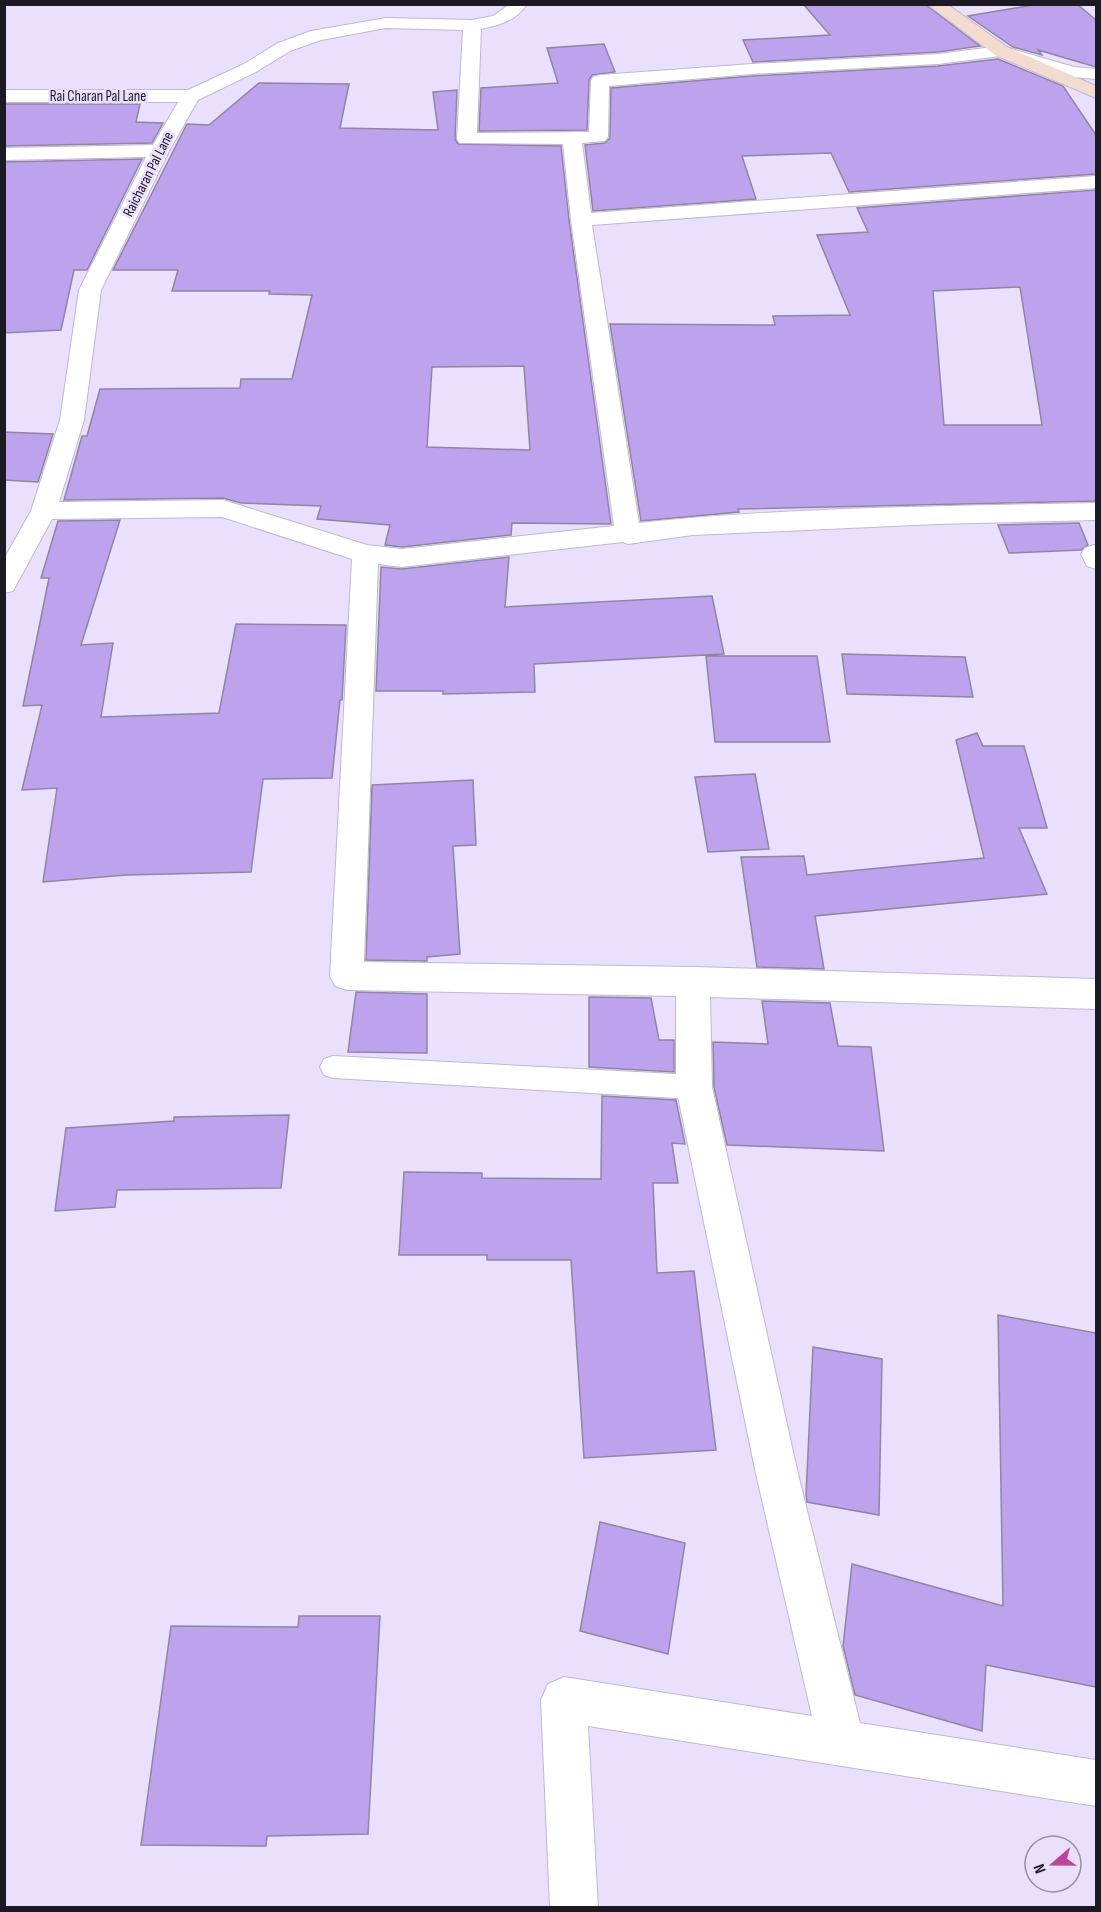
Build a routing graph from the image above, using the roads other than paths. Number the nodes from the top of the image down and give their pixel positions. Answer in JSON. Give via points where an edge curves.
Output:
{"nodes":[{"id":1,"x":519,"y":4,"type":"edge"},
{"id":2,"x":935,"y":4,"type":"edge"},
{"id":3,"x":472,"y":25,"type":"junction"},
{"id":4,"x":1001,"y":51,"type":"junction"},
{"id":5,"x":1096,"y":74,"type":"edge"},
{"id":6,"x":1096,"y":93,"type":"edge"},
{"id":7,"x":4,"y":96,"type":"edge"},
{"id":8,"x":191,"y":96,"type":"junction"},
{"id":9,"x":572,"y":138,"type":"junction"},
{"id":10,"x":159,"y":151,"type":"junction"},
{"id":11,"x":4,"y":154,"type":"edge"},
{"id":12,"x":1096,"y":182,"type":"edge"},
{"id":13,"x":581,"y":220,"type":"junction"},
{"id":14,"x":44,"y":511,"type":"junction"},
{"id":15,"x":1096,"y":512,"type":"edge"},
{"id":16,"x":628,"y":535,"type":"junction"},
{"id":17,"x":365,"y":554,"type":"junction"},
{"id":18,"x":4,"y":584,"type":"edge"},
{"id":19,"x":693,"y":982,"type":"junction"},
{"id":20,"x":1096,"y":994,"type":"edge"},
{"id":21,"x":333,"y":1067,"type":"dead end"},
{"id":22,"x":694,"y":1087,"type":"junction"},
{"id":23,"x":842,"y":1744,"type":"junction"},
{"id":24,"x":1096,"y":1783,"type":"edge"},
{"id":25,"x":574,"y":1908,"type":"edge"}],
"edges":[{"from":1,"to":3,"type":"street","via":[[498,20]]},
{"from":2,"to":4,"type":"street"},
{"from":3,"to":8,"type":"street","via":[[359,21],[284,47]]},
{"from":3,"to":9,"type":"street","via":[[467,139]]},
{"from":4,"to":5,"type":"street","via":[[1073,72]]},
{"from":4,"to":6,"type":"street"},
{"from":4,"to":9,"type":"street","via":[[938,59],[600,81],[598,137]]},
{"from":7,"to":8,"type":"street","name":"Rai Charan Pal Lane"},
{"from":8,"to":10,"type":"street","name":"Raicharan Pal Lane"},
{"from":9,"to":13,"type":"street"},
{"from":10,"to":11,"type":"street"},
{"from":10,"to":14,"type":"street","name":"Raicharan Pal Lane","via":[[90,290],[72,420]]},
{"from":12,"to":13,"type":"street"},
{"from":13,"to":16,"type":"street"},
{"from":14,"to":17,"type":"street","via":[[223,508]]},
{"from":14,"to":18,"type":"street","name":"Raicharan Pal Lane"},
{"from":15,"to":16,"type":"street","via":[[716,525]]},
{"from":16,"to":17,"type":"street","via":[[402,558]]},
{"from":17,"to":19,"type":"street","via":[[347,976]]},
{"from":19,"to":20,"type":"street"},
{"from":19,"to":22,"type":"street"},
{"from":21,"to":22,"type":"lane"},
{"from":22,"to":23,"type":"street","via":[[777,1474]]},
{"from":23,"to":24,"type":"street"},
{"from":23,"to":25,"type":"street","via":[[564,1700]]}]}
